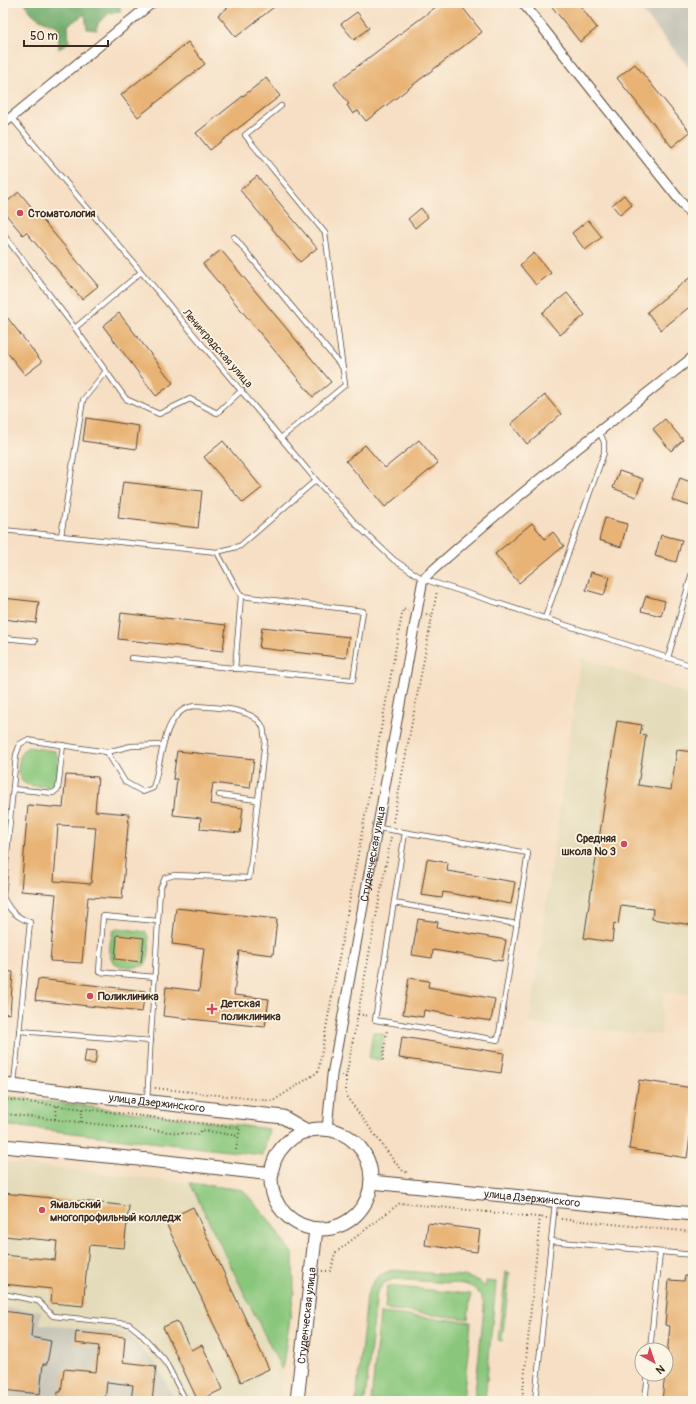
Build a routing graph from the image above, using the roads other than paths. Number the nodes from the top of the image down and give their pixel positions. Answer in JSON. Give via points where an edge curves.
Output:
{"nodes":[{"id":1,"x":152,"y":3,"type":"edge"},
{"id":2,"x":523,"y":3,"type":"edge"},
{"id":3,"x":281,"y":106,"type":"dead end"},
{"id":4,"x":11,"y":117,"type":"junction"},
{"id":5,"x":3,"y":124,"type":"edge"},
{"id":6,"x":693,"y":217,"type":"edge"},
{"id":7,"x":3,"y":234,"type":"edge"},
{"id":8,"x":234,"y":237,"type":"dead end"},
{"id":9,"x":140,"y":273,"type":"junction"},
{"id":10,"x":75,"y":328,"type":"junction"},
{"id":11,"x":693,"y":357,"type":"edge"},
{"id":12,"x":343,"y":368,"type":"junction"},
{"id":13,"x":106,"y":371,"type":"junction"},
{"id":14,"x":242,"y":390,"type":"junction"},
{"id":15,"x":599,"y":431,"type":"junction"},
{"id":16,"x":281,"y":438,"type":"junction"},
{"id":17,"x":316,"y":480,"type":"junction"},
{"id":18,"x":3,"y":530,"type":"edge"},
{"id":19,"x":61,"y":536,"type":"junction"},
{"id":20,"x":217,"y":552,"type":"junction"},
{"id":21,"x":693,"y":569,"type":"edge"},
{"id":22,"x":423,"y":579,"type":"junction"},
{"id":23,"x":241,"y":596,"type":"junction"},
{"id":24,"x":545,"y":618,"type":"junction"},
{"id":25,"x":3,"y":638,"type":"edge"},
{"id":26,"x":35,"y":641,"type":"dead end"},
{"id":27,"x":131,"y":658,"type":"dead end"},
{"id":28,"x":668,"y":658,"type":"junction"},
{"id":29,"x":693,"y":666,"type":"edge"},
{"id":30,"x":235,"y":669,"type":"junction"},
{"id":31,"x":63,"y":745,"type":"junction"},
{"id":32,"x":163,"y":745,"type":"junction"},
{"id":33,"x":107,"y":752,"type":"junction"},
{"id":34,"x":13,"y":789,"type":"junction"},
{"id":35,"x":219,"y":795,"type":"dead end"},
{"id":36,"x":258,"y":800,"type":"junction"},
{"id":37,"x":379,"y":828,"type":"junction"},
{"id":38,"x":405,"y":833,"type":"junction"},
{"id":39,"x":394,"y":903,"type":"junction"},
{"id":40,"x":158,"y":921,"type":"junction"},
{"id":41,"x":517,"y":924,"type":"junction"},
{"id":42,"x":154,"y":977,"type":"junction"},
{"id":43,"x":19,"y":1031,"type":"junction"},
{"id":44,"x":151,"y":1042,"type":"junction"},
{"id":45,"x":8,"y":1086,"type":"edge"},
{"id":46,"x":147,"y":1102,"type":"junction"},
{"id":47,"x":327,"y":1129,"type":"junction"},
{"id":48,"x":307,"y":1131,"type":"junction"},
{"id":49,"x":3,"y":1146,"type":"edge"},
{"id":50,"x":272,"y":1174,"type":"junction"},
{"id":51,"x":371,"y":1182,"type":"junction"},
{"id":52,"x":555,"y":1200,"type":"junction"},
{"id":53,"x":693,"y":1214,"type":"edge"},
{"id":54,"x":316,"y":1229,"type":"junction"},
{"id":55,"x":551,"y":1241,"type":"junction"},
{"id":56,"x":660,"y":1252,"type":"junction"},
{"id":57,"x":693,"y":1255,"type":"edge"},
{"id":58,"x":3,"y":1294,"type":"edge"},
{"id":59,"x":651,"y":1342,"type":"edge"},
{"id":60,"x":647,"y":1382,"type":"edge"},
{"id":61,"x":185,"y":1399,"type":"dead end"},
{"id":62,"x":297,"y":1401,"type":"edge"},
{"id":63,"x":535,"y":1401,"type":"edge"},
{"id":64,"x":645,"y":1401,"type":"edge"}],
"edges":[{"from":1,"to":4,"type":"street"},
{"from":2,"to":6,"type":"street"},
{"from":3,"to":12,"type":"lane","via":[[244,135],[325,233]]},
{"from":4,"to":5,"type":"street"},
{"from":4,"to":9,"type":"lane","name":"Ленинградская улица"},
{"from":7,"to":10,"type":"lane"},
{"from":8,"to":12,"type":"lane"},
{"from":9,"to":10,"type":"lane"},
{"from":9,"to":14,"type":"lane","name":"Ленинградская улица"},
{"from":10,"to":13,"type":"lane"},
{"from":11,"to":15,"type":"street"},
{"from":12,"to":16,"type":"lane","via":[[345,385]]},
{"from":13,"to":14,"type":"lane","via":[[126,399],[159,414],[190,399],[217,413]]},
{"from":13,"to":19,"type":"lane","via":[[82,400]]},
{"from":14,"to":16,"type":"lane","name":"Ленинградская улица"},
{"from":15,"to":22,"type":"street"},
{"from":15,"to":24,"type":"lane","via":[[604,442],[604,453]]},
{"from":16,"to":17,"type":"lane","name":"Ленинградская улица"},
{"from":17,"to":20,"type":"lane","via":[[240,546]]},
{"from":17,"to":22,"type":"lane","name":"Ленинградская улица","via":[[357,525],[394,560]]},
{"from":18,"to":19,"type":"lane"},
{"from":19,"to":20,"type":"lane"},
{"from":20,"to":23,"type":"lane"},
{"from":21,"to":28,"type":"lane"},
{"from":22,"to":24,"type":"lane","name":"Ленинградская улица"},
{"from":22,"to":37,"type":"street","name":"Студенческая улица"},
{"from":23,"to":30,"type":"lane"},
{"from":23,"to":30,"type":"lane","via":[[363,611],[353,680]]},
{"from":24,"to":28,"type":"lane","name":"Ленинградская улица"},
{"from":25,"to":26,"type":"lane"},
{"from":27,"to":30,"type":"lane"},
{"from":28,"to":29,"type":"lane","name":"Ленинградская улица"},
{"from":31,"to":33,"type":"lane"},
{"from":31,"to":34,"type":"lane","via":[[27,740],[20,744],[16,755]]},
{"from":31,"to":34,"type":"lane","via":[[58,789],[53,793]]},
{"from":32,"to":33,"type":"lane","via":[[131,746]]},
{"from":32,"to":33,"type":"lane","via":[[153,788],[143,792],[125,782]]},
{"from":32,"to":36,"type":"lane","via":[[174,718],[187,707],[247,713],[263,727],[265,740]]},
{"from":34,"to":43,"type":"lane","via":[[4,897],[10,910],[18,918],[30,922]]},
{"from":35,"to":36,"type":"lane"},
{"from":36,"to":40,"type":"lane","via":[[248,878],[174,875],[165,878],[160,889]]},
{"from":37,"to":38,"type":"lane"},
{"from":37,"to":47,"type":"street","name":"Студенческая улица","via":[[332,1074]]},
{"from":38,"to":39,"type":"lane"},
{"from":38,"to":41,"type":"lane","via":[[528,853]]},
{"from":39,"to":41,"type":"lane"},
{"from":39,"to":41,"type":"lane","via":[[375,1020],[388,1023],[498,1040]]},
{"from":40,"to":42,"type":"lane"},
{"from":40,"to":42,"type":"lane","via":[[103,916],[98,972]]},
{"from":42,"to":44,"type":"lane"},
{"from":43,"to":44,"type":"lane"},
{"from":43,"to":45,"type":"lane"},
{"from":44,"to":46,"type":"lane"},
{"from":45,"to":46,"type":"street","name":"улица Дзержинского"},
{"from":46,"to":48,"type":"street","name":"улица Дзержинского","via":[[283,1117]]},
{"from":47,"to":48,"type":"street"},
{"from":47,"to":51,"type":"street","via":[[346,1135],[363,1150],[371,1171]]},
{"from":48,"to":50,"type":"street","via":[[292,1138],[281,1149],[273,1164]]},
{"from":49,"to":50,"type":"street"},
{"from":50,"to":54,"type":"street","via":[[273,1195],[280,1209],[291,1220]]},
{"from":51,"to":52,"type":"street","name":"улица Дзержинского"},
{"from":51,"to":54,"type":"street","via":[[367,1201],[358,1214],[346,1223],[332,1228]]},
{"from":52,"to":53,"type":"street","name":"улица Дзержинского"},
{"from":52,"to":55,"type":"lane"},
{"from":54,"to":62,"type":"street","name":"Студенческая улица"},
{"from":55,"to":56,"type":"lane"},
{"from":55,"to":63,"type":"lane"},
{"from":56,"to":57,"type":"lane"},
{"from":56,"to":59,"type":"lane"},
{"from":58,"to":61,"type":"lane","via":[[38,1301],[53,1316],[129,1324],[164,1359]]},
{"from":60,"to":64,"type":"lane"}]}
